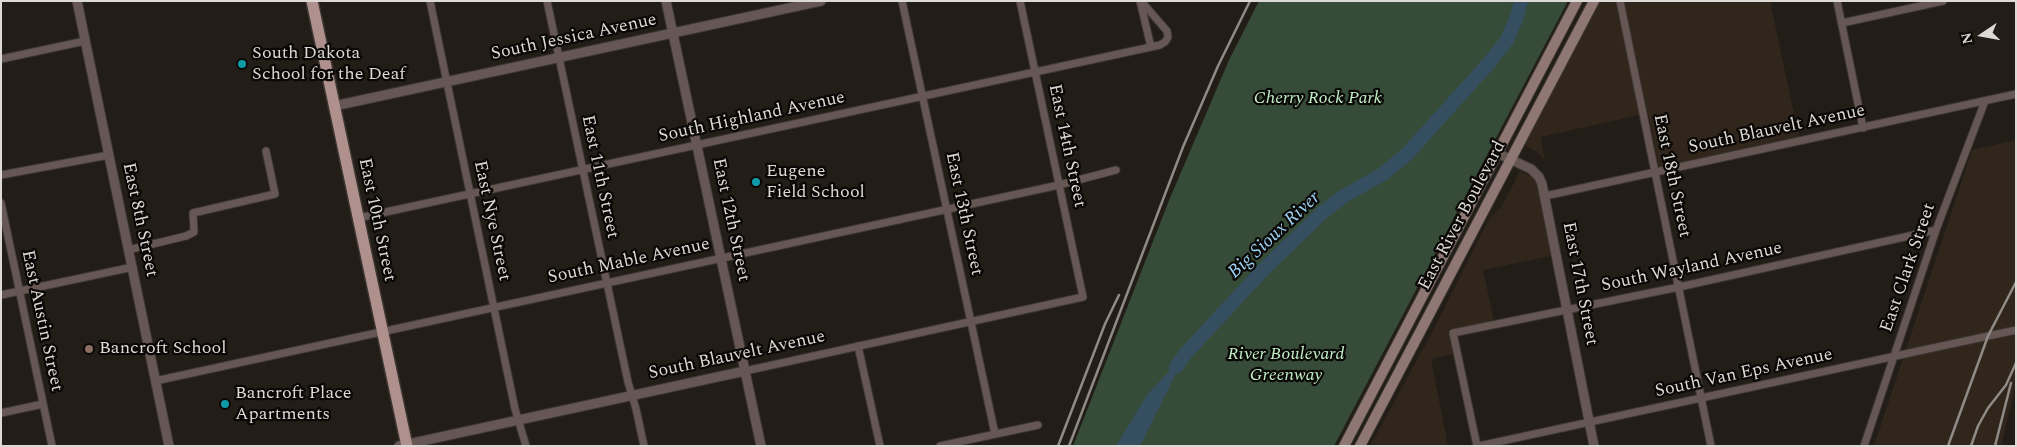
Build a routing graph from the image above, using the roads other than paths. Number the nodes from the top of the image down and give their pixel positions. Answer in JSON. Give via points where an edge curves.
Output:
{"nodes":[{"id":1,"x":76,"y":1,"type":"edge"},
{"id":2,"x":312,"y":1,"type":"edge"},
{"id":3,"x":430,"y":1,"type":"edge"},
{"id":4,"x":547,"y":1,"type":"edge"},
{"id":5,"x":666,"y":1,"type":"edge"},
{"id":6,"x":820,"y":1,"type":"edge"},
{"id":7,"x":902,"y":1,"type":"edge"},
{"id":8,"x":1020,"y":1,"type":"edge"},
{"id":9,"x":1141,"y":1,"type":"edge"},
{"id":10,"x":1577,"y":1,"type":"edge"},
{"id":11,"x":1594,"y":1,"type":"edge"},
{"id":12,"x":1620,"y":1,"type":"edge"},
{"id":13,"x":1837,"y":1,"type":"edge"},
{"id":14,"x":1943,"y":1,"type":"edge"},
{"id":15,"x":1842,"y":23,"type":"junction"},
{"id":16,"x":673,"y":34,"type":"junction"},
{"id":17,"x":85,"y":41,"type":"junction"},
{"id":18,"x":1151,"y":47,"type":"junction"},
{"id":19,"x":559,"y":58,"type":"junction"},
{"id":20,"x":1,"y":59,"type":"edge"},
{"id":21,"x":1034,"y":73,"type":"junction"},
{"id":22,"x":447,"y":81,"type":"junction"},
{"id":23,"x":2016,"y":94,"type":"edge"},
{"id":24,"x":922,"y":96,"type":"junction"},
{"id":25,"x":1985,"y":101,"type":"junction"},
{"id":26,"x":334,"y":106,"type":"junction"},
{"id":27,"x":1863,"y":128,"type":"junction"},
{"id":28,"x":698,"y":146,"type":"junction"},
{"id":29,"x":266,"y":151,"type":"dead end"},
{"id":30,"x":1497,"y":153,"type":"junction"},
{"id":31,"x":109,"y":155,"type":"junction"},
{"id":32,"x":1512,"y":160,"type":"junction"},
{"id":33,"x":583,"y":170,"type":"junction"},
{"id":34,"x":1116,"y":170,"type":"dead end"},
{"id":35,"x":1656,"y":173,"type":"junction"},
{"id":36,"x":1,"y":175,"type":"edge"},
{"id":37,"x":1059,"y":186,"type":"junction"},
{"id":38,"x":470,"y":194,"type":"junction"},
{"id":39,"x":1545,"y":196,"type":"junction"},
{"id":40,"x":1,"y":203,"type":"edge"},
{"id":41,"x":947,"y":209,"type":"junction"},
{"id":42,"x":358,"y":218,"type":"junction"},
{"id":43,"x":1936,"y":230,"type":"junction"},
{"id":44,"x":128,"y":250,"type":"junction"},
{"id":45,"x":722,"y":258,"type":"junction"},
{"id":46,"x":132,"y":267,"type":"junction"},
{"id":47,"x":606,"y":283,"type":"junction"},
{"id":48,"x":1679,"y":287,"type":"junction"},
{"id":49,"x":19,"y":291,"type":"junction"},
{"id":50,"x":1,"y":295,"type":"edge"},
{"id":51,"x":1083,"y":297,"type":"joint"},
{"id":52,"x":494,"y":306,"type":"junction"},
{"id":53,"x":1567,"y":310,"type":"junction"},
{"id":54,"x":971,"y":322,"type":"junction"},
{"id":55,"x":2016,"y":330,"type":"edge"},
{"id":56,"x":382,"y":331,"type":"junction"},
{"id":57,"x":858,"y":346,"type":"junction"},
{"id":58,"x":1895,"y":356,"type":"junction"},
{"id":59,"x":745,"y":371,"type":"junction"},
{"id":60,"x":156,"y":381,"type":"junction"},
{"id":61,"x":632,"y":395,"type":"junction"},
{"id":62,"x":1702,"y":398,"type":"junction"},
{"id":63,"x":43,"y":404,"type":"junction"},
{"id":64,"x":1,"y":413,"type":"edge"},
{"id":65,"x":519,"y":420,"type":"junction"},
{"id":66,"x":1589,"y":423,"type":"junction"},
{"id":67,"x":1038,"y":425,"type":"dead end"},
{"id":68,"x":995,"y":434,"type":"junction"},
{"id":69,"x":404,"y":445,"type":"edge"},
{"id":70,"x":52,"y":446,"type":"edge"},
{"id":71,"x":169,"y":446,"type":"edge"},
{"id":72,"x":526,"y":446,"type":"edge"},
{"id":73,"x":644,"y":446,"type":"edge"},
{"id":74,"x":761,"y":446,"type":"edge"},
{"id":75,"x":880,"y":446,"type":"edge"},
{"id":76,"x":940,"y":446,"type":"edge"},
{"id":77,"x":1344,"y":446,"type":"edge"},
{"id":78,"x":1360,"y":446,"type":"edge"},
{"id":79,"x":1478,"y":446,"type":"edge"},
{"id":80,"x":1594,"y":446,"type":"edge"},
{"id":81,"x":1711,"y":446,"type":"edge"},
{"id":82,"x":1864,"y":446,"type":"edge"}],
"edges":[{"from":1,"to":17,"type":"street","name":"East 8th Street"},
{"from":2,"to":26,"type":"main road","name":"East 10th Street"},
{"from":3,"to":22,"type":"street","name":"East Nye Street"},
{"from":4,"to":19,"type":"street","name":"East 11th Street"},
{"from":5,"to":16,"type":"street","name":"East 12th Street"},
{"from":6,"to":16,"type":"street","name":"South Jessica Avenue"},
{"from":7,"to":24,"type":"street","name":"East 13th Street"},
{"from":8,"to":21,"type":"street","name":"East 14th Street"},
{"from":9,"to":18,"type":"street"},
{"from":9,"to":18,"type":"street","via":[[1168,37],[1165,42]]},
{"from":10,"to":30,"type":"main road","name":"East River Boulevard"},
{"from":11,"to":32,"type":"main road","name":"East River Boulevard"},
{"from":12,"to":35,"type":"street","name":"East 18th Street"},
{"from":13,"to":15,"type":"street"},
{"from":14,"to":15,"type":"street"},
{"from":15,"to":27,"type":"street"},
{"from":16,"to":19,"type":"street","name":"South Jessica Avenue"},
{"from":16,"to":28,"type":"street","name":"East 12th Street"},
{"from":17,"to":20,"type":"street"},
{"from":17,"to":31,"type":"street","name":"East 8th Street"},
{"from":18,"to":21,"type":"street","name":"South Highland Avenue"},
{"from":19,"to":22,"type":"street","name":"South Jessica Avenue"},
{"from":19,"to":33,"type":"street","name":"East 11th Street"},
{"from":21,"to":24,"type":"street","name":"South Highland Avenue"},
{"from":21,"to":37,"type":"street","name":"East 14th Street"},
{"from":22,"to":26,"type":"street","name":"South Jessica Avenue"},
{"from":22,"to":38,"type":"street","name":"East Nye Street"},
{"from":23,"to":25,"type":"street","name":"South Blauvelt Avenue"},
{"from":24,"to":28,"type":"street","name":"South Highland Avenue"},
{"from":24,"to":41,"type":"street","name":"East 13th Street"},
{"from":25,"to":27,"type":"street","name":"South Blauvelt Avenue"},
{"from":25,"to":43,"type":"street","name":"East Clark Street"},
{"from":26,"to":42,"type":"main road","name":"East 10th Street"},
{"from":27,"to":35,"type":"street","name":"South Blauvelt Avenue"},
{"from":28,"to":33,"type":"street","name":"South Highland Avenue"},
{"from":28,"to":45,"type":"street","name":"East 12th Street"},
{"from":29,"to":44,"type":"street","via":[[275,194],[193,213],[194,232]]},
{"from":30,"to":32,"type":"street","name":"East 17th Street"},
{"from":30,"to":77,"type":"main road","name":"East River Boulevard"},
{"from":31,"to":36,"type":"street"},
{"from":31,"to":44,"type":"street","name":"East 8th Street"},
{"from":32,"to":39,"type":"street","name":"East 17th Street","via":[[1536,173]]},
{"from":32,"to":78,"type":"main road","name":"East River Boulevard"},
{"from":33,"to":38,"type":"street","name":"South Highland Avenue"},
{"from":33,"to":47,"type":"street","name":"East 11th Street"},
{"from":34,"to":37,"type":"street","name":"South Mable Avenue"},
{"from":35,"to":39,"type":"street","name":"South Blauvelt Avenue"},
{"from":35,"to":48,"type":"street","name":"East 18th Street"},
{"from":37,"to":41,"type":"street","name":"South Mable Avenue"},
{"from":37,"to":51,"type":"street","name":"East 14th Street"},
{"from":38,"to":42,"type":"street","name":"South Highland Avenue"},
{"from":38,"to":52,"type":"street","name":"East Nye Street"},
{"from":39,"to":53,"type":"street","name":"East 17th Street"},
{"from":40,"to":49,"type":"street","name":"East Austin Street"},
{"from":41,"to":45,"type":"street","name":"South Mable Avenue"},
{"from":41,"to":54,"type":"street","name":"East 13th Street"},
{"from":42,"to":56,"type":"main road","name":"East 10th Street"},
{"from":43,"to":48,"type":"street","name":"South Wayland Avenue"},
{"from":43,"to":58,"type":"street","name":"East Clark Street"},
{"from":44,"to":46,"type":"street","name":"East 8th Street"},
{"from":45,"to":47,"type":"street","name":"South Mable Avenue"},
{"from":45,"to":59,"type":"street","name":"East 12th Street"},
{"from":46,"to":49,"type":"street"},
{"from":46,"to":60,"type":"street","name":"East 8th Street"},
{"from":47,"to":52,"type":"street","name":"South Mable Avenue"},
{"from":47,"to":61,"type":"street","name":"East 11th Street"},
{"from":48,"to":53,"type":"street","name":"South Wayland Avenue"},
{"from":48,"to":62,"type":"street","name":"East 18th Street"},
{"from":49,"to":50,"type":"street"},
{"from":49,"to":63,"type":"street","name":"East Austin Street"},
{"from":51,"to":54,"type":"street","name":"South Blauvelt Avenue"},
{"from":52,"to":56,"type":"street","name":"South Mable Avenue"},
{"from":52,"to":65,"type":"street","name":"East Nye Street"},
{"from":53,"to":66,"type":"street","name":"East 17th Street"},
{"from":53,"to":79,"type":"street","name":"South Wayland Avenue","via":[[1454,333]]},
{"from":54,"to":57,"type":"street","name":"South Blauvelt Avenue"},
{"from":54,"to":68,"type":"street","name":"East 13th Street"},
{"from":55,"to":58,"type":"street","name":"South Van Eps Avenue"},
{"from":56,"to":60,"type":"street","name":"South Mable Avenue"},
{"from":56,"to":69,"type":"main road","name":"East 10th Street"},
{"from":57,"to":59,"type":"street","name":"South Blauvelt Avenue"},
{"from":57,"to":75,"type":"street"},
{"from":58,"to":62,"type":"street","name":"South Van Eps Avenue"},
{"from":58,"to":82,"type":"street","name":"East Clark Street"},
{"from":59,"to":61,"type":"street","name":"South Blauvelt Avenue"},
{"from":59,"to":74,"type":"street","name":"East 12th Street"},
{"from":60,"to":71,"type":"street","name":"East 8th Street"},
{"from":61,"to":65,"type":"street","name":"South Blauvelt Avenue"},
{"from":61,"to":73,"type":"street","name":"East 11th Street"},
{"from":62,"to":66,"type":"street","name":"South Van Eps Avenue"},
{"from":62,"to":81,"type":"street","name":"East 18th Street"},
{"from":63,"to":64,"type":"street"},
{"from":63,"to":70,"type":"street","name":"East Austin Street"},
{"from":65,"to":69,"type":"street","name":"South Blauvelt Avenue"},
{"from":65,"to":72,"type":"street","name":"East Nye Street"},
{"from":66,"to":79,"type":"street","name":"South Van Eps Avenue"},
{"from":66,"to":80,"type":"street","name":"East 17th Street"},
{"from":67,"to":68,"type":"street"},
{"from":68,"to":76,"type":"street"}]}
